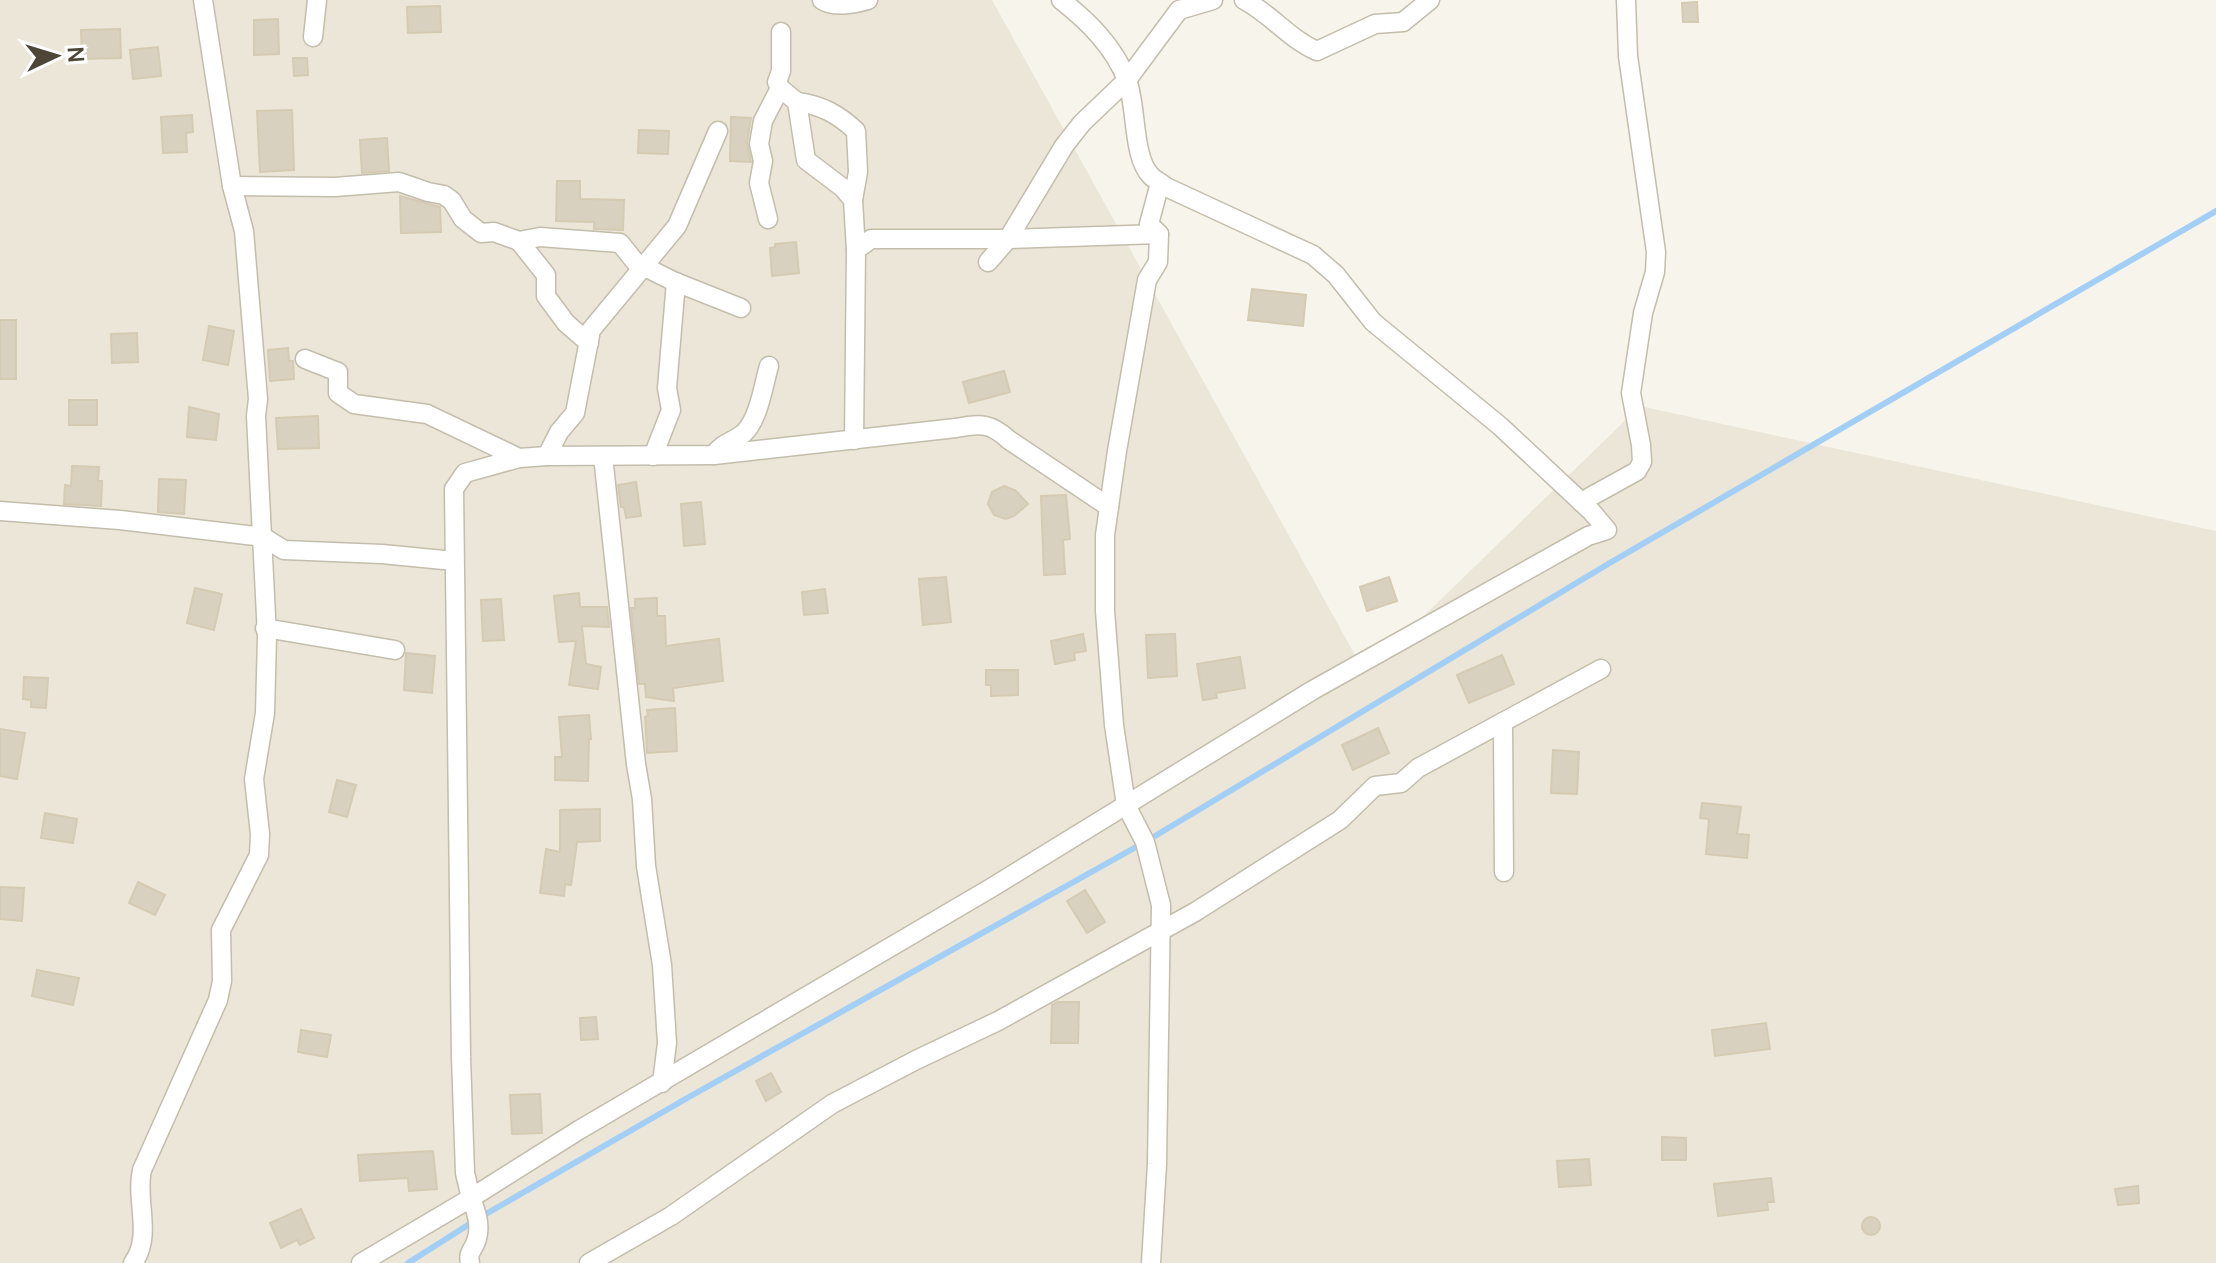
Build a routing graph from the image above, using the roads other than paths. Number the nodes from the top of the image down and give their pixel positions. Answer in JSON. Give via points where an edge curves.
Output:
{"nodes":[{"id":1,"x":203,"y":0,"type":"edge"},
{"id":2,"x":317,"y":0,"type":"edge"},
{"id":3,"x":822,"y":0,"type":"edge"},
{"id":4,"x":868,"y":0,"type":"edge"},
{"id":5,"x":1061,"y":0,"type":"edge"},
{"id":6,"x":1213,"y":0,"type":"edge"},
{"id":7,"x":1244,"y":0,"type":"edge"},
{"id":8,"x":1430,"y":0,"type":"edge"},
{"id":9,"x":1616,"y":0,"type":"edge"},
{"id":10,"x":1626,"y":0,"type":"edge"},
{"id":11,"x":1625,"y":19,"type":"junction"},
{"id":12,"x":781,"y":32,"type":"dead end"},
{"id":13,"x":313,"y":37,"type":"dead end"},
{"id":14,"x":1127,"y":80,"type":"junction"},
{"id":15,"x":780,"y":88,"type":"junction"},
{"id":16,"x":797,"y":102,"type":"junction"},
{"id":17,"x":718,"y":131,"type":"dead end"},
{"id":18,"x":1160,"y":183,"type":"junction"},
{"id":19,"x":232,"y":186,"type":"junction"},
{"id":20,"x":853,"y":200,"type":"junction"},
{"id":21,"x":768,"y":219,"type":"dead end"},
{"id":22,"x":1159,"y":234,"type":"junction"},
{"id":23,"x":1008,"y":239,"type":"junction"},
{"id":24,"x":519,"y":241,"type":"junction"},
{"id":25,"x":856,"y":250,"type":"junction"},
{"id":26,"x":988,"y":262,"type":"dead end"},
{"id":27,"x":642,"y":267,"type":"junction"},
{"id":28,"x":676,"y":282,"type":"junction"},
{"id":29,"x":741,"y":308,"type":"dead end"},
{"id":30,"x":589,"y":343,"type":"junction"},
{"id":31,"x":305,"y":359,"type":"dead end"},
{"id":32,"x":769,"y":366,"type":"dead end"},
{"id":33,"x":854,"y":440,"type":"junction"},
{"id":34,"x":714,"y":455,"type":"junction"},
{"id":35,"x":547,"y":456,"type":"junction"},
{"id":36,"x":603,"y":456,"type":"junction"},
{"id":37,"x":653,"y":456,"type":"junction"},
{"id":38,"x":519,"y":458,"type":"junction"},
{"id":39,"x":1581,"y":502,"type":"junction"},
{"id":40,"x":1109,"y":507,"type":"junction"},
{"id":41,"x":0,"y":511,"type":"edge"},
{"id":42,"x":263,"y":537,"type":"junction"},
{"id":43,"x":454,"y":561,"type":"junction"},
{"id":44,"x":265,"y":628,"type":"junction"},
{"id":45,"x":395,"y":650,"type":"dead end"},
{"id":46,"x":1601,"y":669,"type":"dead end"},
{"id":47,"x":1503,"y":722,"type":"junction"},
{"id":48,"x":1126,"y":805,"type":"junction"},
{"id":49,"x":1504,"y":872,"type":"dead end"},
{"id":50,"x":1159,"y":931,"type":"junction"},
{"id":51,"x":662,"y":1083,"type":"junction"},
{"id":52,"x":471,"y":1198,"type":"junction"},
{"id":53,"x":133,"y":1263,"type":"edge"},
{"id":54,"x":361,"y":1263,"type":"edge"},
{"id":55,"x":470,"y":1263,"type":"edge"},
{"id":56,"x":589,"y":1263,"type":"edge"},
{"id":57,"x":1151,"y":1263,"type":"edge"}],
"edges":[{"from":1,"to":19,"type":"street"},
{"from":2,"to":13,"type":"street"},
{"from":3,"to":4,"type":"street"},
{"from":5,"to":14,"type":"street","via":[[1114,53]]},
{"from":6,"to":14,"type":"street","via":[[1179,10]]},
{"from":7,"to":8,"type":"street","via":[[1317,51],[1375,24],[1403,22]]},
{"from":9,"to":11,"type":"street"},
{"from":10,"to":11,"type":"street"},
{"from":11,"to":39,"type":"street","via":[[1656,252],[1631,393],[1642,462],[1637,471]]},
{"from":12,"to":15,"type":"street"},
{"from":14,"to":18,"type":"street","via":[[1142,158]]},
{"from":14,"to":23,"type":"street","via":[[1064,146]]},
{"from":15,"to":16,"type":"street"},
{"from":15,"to":21,"type":"street","via":[[763,121],[759,144],[759,183]]},
{"from":16,"to":20,"type":"street","via":[[806,160]]},
{"from":16,"to":20,"type":"street","via":[[818,105],[856,131]]},
{"from":17,"to":27,"type":"street","via":[[679,222]]},
{"from":18,"to":22,"type":"street","via":[[1149,224]]},
{"from":18,"to":39,"type":"street","via":[[1313,255],[1373,322],[1500,426]]},
{"from":19,"to":24,"type":"street","via":[[399,182],[444,195],[481,233]]},
{"from":19,"to":42,"type":"street","via":[[244,231]]},
{"from":20,"to":25,"type":"street"},
{"from":22,"to":23,"type":"street"},
{"from":22,"to":40,"type":"street","via":[[1158,262],[1147,280]]},
{"from":23,"to":25,"type":"street","via":[[871,239]]},
{"from":23,"to":26,"type":"street"},
{"from":24,"to":27,"type":"street","via":[[540,237],[620,243]]},
{"from":24,"to":30,"type":"street","via":[[546,275],[546,296]]},
{"from":25,"to":33,"type":"street"},
{"from":27,"to":28,"type":"street"},
{"from":27,"to":30,"type":"street","via":[[591,330]]},
{"from":28,"to":29,"type":"street"},
{"from":28,"to":37,"type":"street","via":[[667,388],[671,410]]},
{"from":30,"to":35,"type":"street","via":[[575,413]]},
{"from":31,"to":38,"type":"street","via":[[338,372],[338,393],[354,404],[427,414]]},
{"from":32,"to":34,"type":"street","via":[[752,423],[722,443]]},
{"from":33,"to":34,"type":"street"},
{"from":33,"to":40,"type":"street","via":[[980,423],[996,427]]},
{"from":34,"to":37,"type":"street"},
{"from":35,"to":36,"type":"street"},
{"from":35,"to":38,"type":"street"},
{"from":36,"to":37,"type":"street"},
{"from":36,"to":51,"type":"street","via":[[646,866],[662,965],[667,1043]]},
{"from":38,"to":43,"type":"street","via":[[465,473],[454,489]]},
{"from":39,"to":48,"type":"street","via":[[1607,530],[1313,690]]},
{"from":40,"to":48,"type":"street","via":[[1105,611]]},
{"from":41,"to":42,"type":"street"},
{"from":42,"to":43,"type":"street","via":[[284,550]]},
{"from":42,"to":44,"type":"street"},
{"from":43,"to":52,"type":"street","via":[[461,1057],[465,1173]]},
{"from":44,"to":45,"type":"street"},
{"from":44,"to":53,"type":"street","via":[[265,713],[254,779],[259,855],[221,930],[218,1000],[142,1170],[141,1243]]},
{"from":46,"to":47,"type":"street"},
{"from":47,"to":49,"type":"street"},
{"from":47,"to":50,"type":"street","via":[[1418,768],[1401,783],[1375,786],[1340,820]]},
{"from":48,"to":50,"type":"street","via":[[1145,842],[1161,905]]},
{"from":48,"to":51,"type":"street"},
{"from":50,"to":56,"type":"street","via":[[998,1021],[832,1104],[671,1216]]},
{"from":50,"to":57,"type":"street"},
{"from":51,"to":52,"type":"street"},
{"from":52,"to":54,"type":"street"},
{"from":52,"to":55,"type":"street","via":[[479,1218]]}]}
